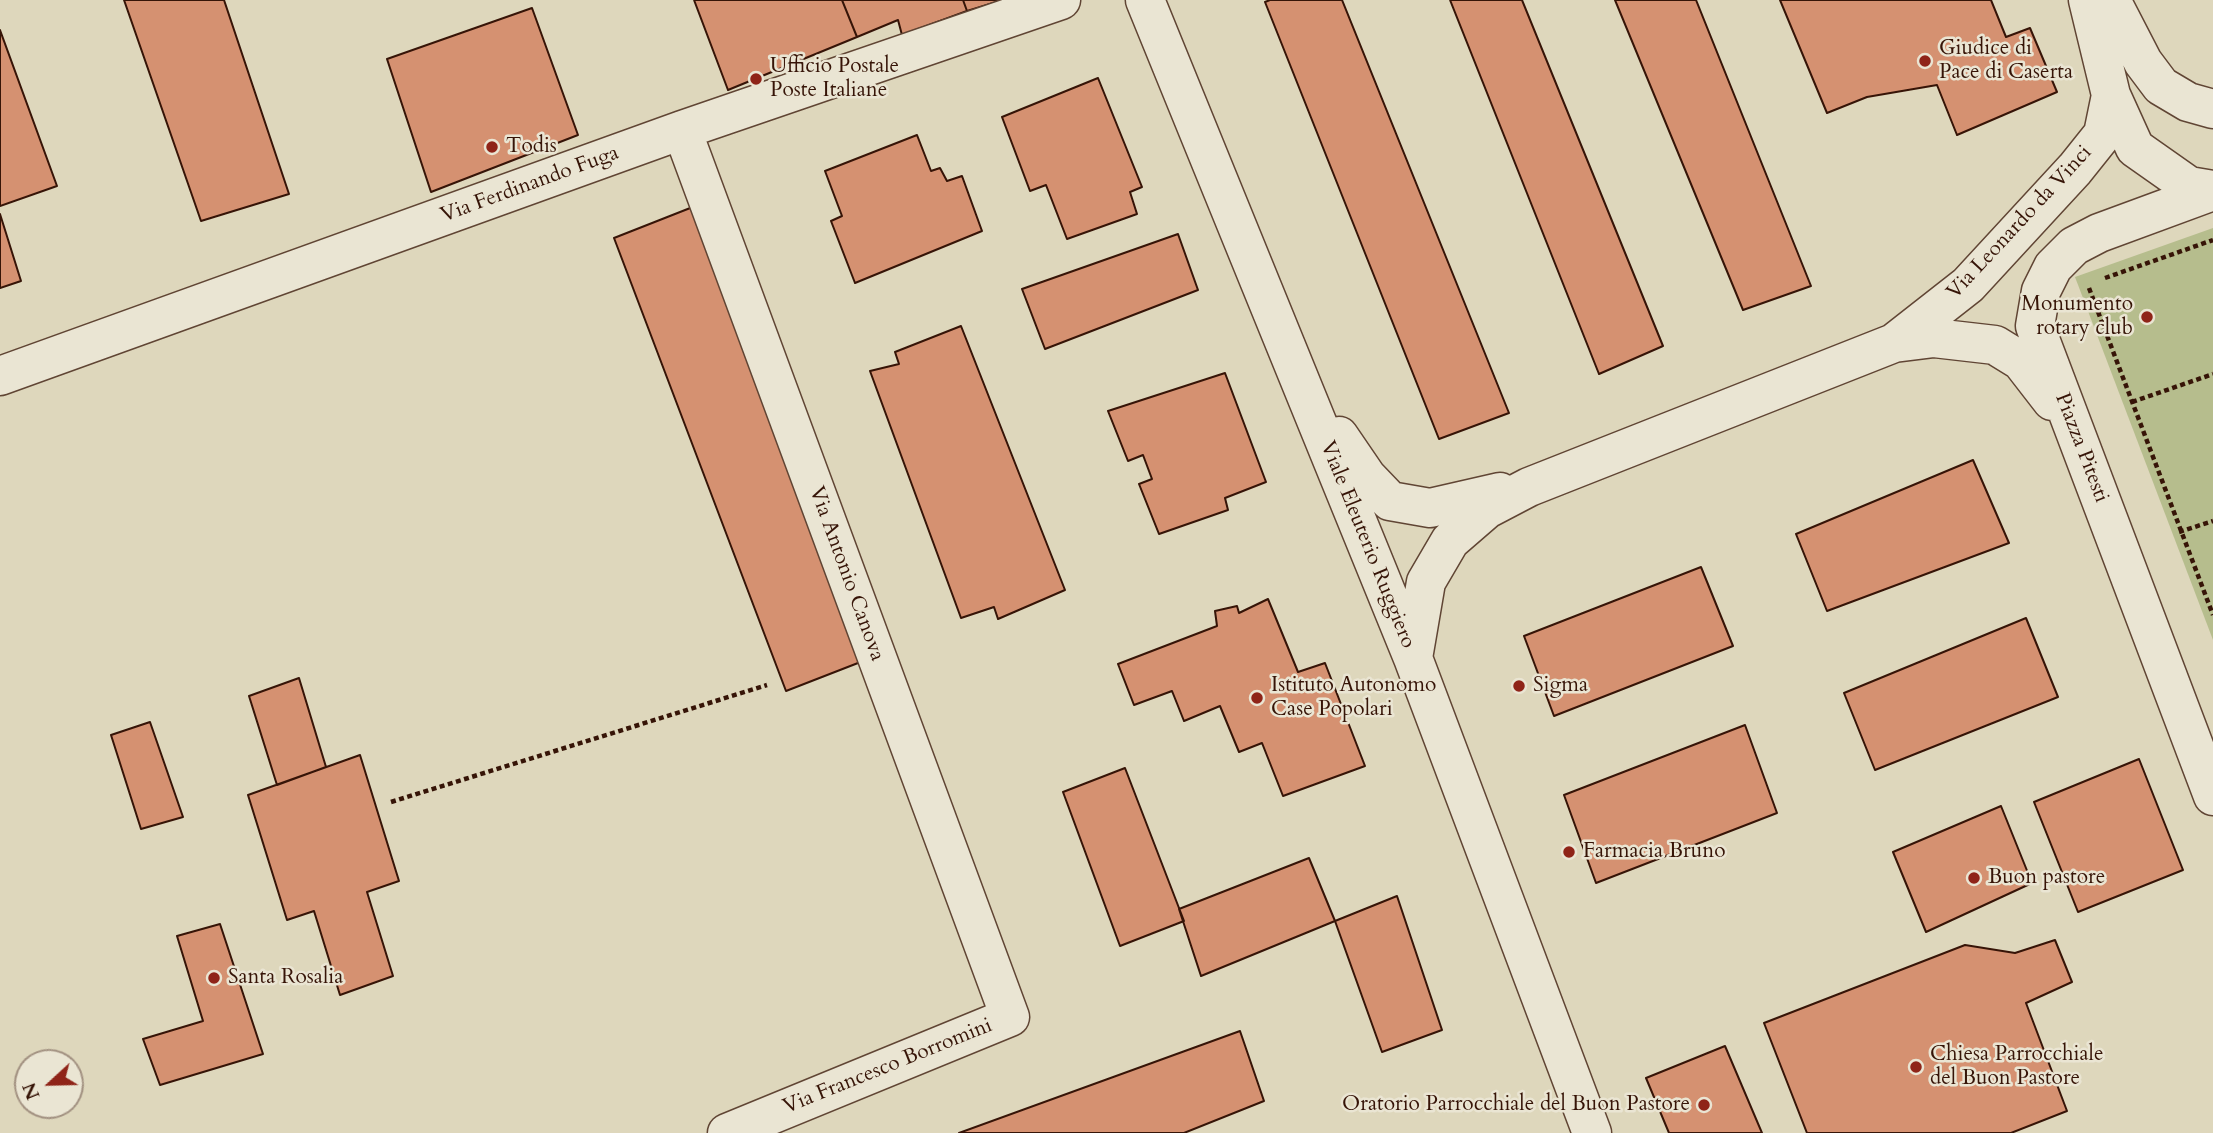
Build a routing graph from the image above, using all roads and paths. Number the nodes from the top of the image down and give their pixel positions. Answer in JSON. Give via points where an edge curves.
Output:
{"nodes":[{"id":1,"x":1061,"y":0,"type":"edge"},
{"id":2,"x":1145,"y":0,"type":"edge"},
{"id":3,"x":2088,"y":0,"type":"edge"},
{"id":4,"x":2111,"y":0,"type":"edge"},
{"id":5,"x":2111,"y":95,"type":"junction"},
{"id":6,"x":2213,"y":109,"type":"edge"},
{"id":7,"x":682,"y":130,"type":"junction"},
{"id":8,"x":2213,"y":190,"type":"edge"},
{"id":9,"x":2213,"y":240,"type":"edge"},
{"id":10,"x":2100,"y":279,"type":"dead end"},
{"id":11,"x":2087,"y":284,"type":"dead end"},
{"id":12,"x":1894,"y":343,"type":"junction"},
{"id":13,"x":2213,"y":374,"type":"edge"},
{"id":14,"x":0,"y":376,"type":"edge"},
{"id":15,"x":2132,"y":402,"type":"junction"},
{"id":16,"x":1309,"y":403,"type":"junction"},
{"id":17,"x":2075,"y":431,"type":"junction"},
{"id":18,"x":1529,"y":487,"type":"junction"},
{"id":19,"x":2213,"y":521,"type":"edge"},
{"id":20,"x":2179,"y":532,"type":"junction"},
{"id":21,"x":2213,"y":615,"type":"edge"},
{"id":22,"x":1413,"y":658,"type":"junction"},
{"id":23,"x":767,"y":685,"type":"dead end"},
{"id":24,"x":2213,"y":796,"type":"edge"},
{"id":25,"x":391,"y":802,"type":"dead end"},
{"id":26,"x":1010,"y":1017,"type":"joint"},
{"id":27,"x":727,"y":1133,"type":"edge"},
{"id":28,"x":1592,"y":1133,"type":"edge"}],
"edges":[{"from":1,"to":7,"type":"street","name":"Via Ferdinando Fuga"},
{"from":2,"to":16,"type":"street","name":"Viale Eleuterio Ruggiero"},
{"from":3,"to":5,"type":"street","name":"Via Leonardo da Vinci"},
{"from":4,"to":6,"type":"street","via":[[2161,86],[2188,102]]},
{"from":5,"to":8,"type":"street","via":[[2135,148],[2189,186]]},
{"from":5,"to":12,"type":"street","name":"Via Leonardo da Vinci","via":[[2103,134],[2075,169],[1968,285]]},
{"from":7,"to":14,"type":"street","name":"Via Ferdinando Fuga"},
{"from":7,"to":26,"type":"street","name":"Via Antonio Canova"},
{"from":8,"to":17,"type":"street","name":"Piazza Pitesti","via":[[2099,233],[2074,246],[2053,267],[2040,291],[2035,326]]},
{"from":9,"to":10,"type":"path"},
{"from":11,"to":15,"type":"path"},
{"from":12,"to":17,"type":"street","name":"Via Leonardo da Vinci","via":[[1934,338],[1995,345],[2021,362]]},
{"from":12,"to":18,"type":"street","name":"Via Leonardo da Vinci"},
{"from":13,"to":15,"type":"path"},
{"from":15,"to":20,"type":"path"},
{"from":16,"to":18,"type":"street","name":"Via Leonardo da Vinci","via":[[1390,501],[1430,508]]},
{"from":16,"to":22,"type":"street","name":"Viale Eleuterio Ruggiero"},
{"from":17,"to":24,"type":"street","name":"Piazza Pitesti"},
{"from":18,"to":22,"type":"street","name":"Via Leonardo da Vinci","via":[[1487,509],[1450,541],[1426,582]]},
{"from":19,"to":20,"type":"path"},
{"from":20,"to":21,"type":"path"},
{"from":22,"to":28,"type":"street","name":"Viale Eleuterio Ruggiero"},
{"from":23,"to":25,"type":"path"},
{"from":26,"to":27,"type":"street","name":"Via Francesco Borromini"}]}
